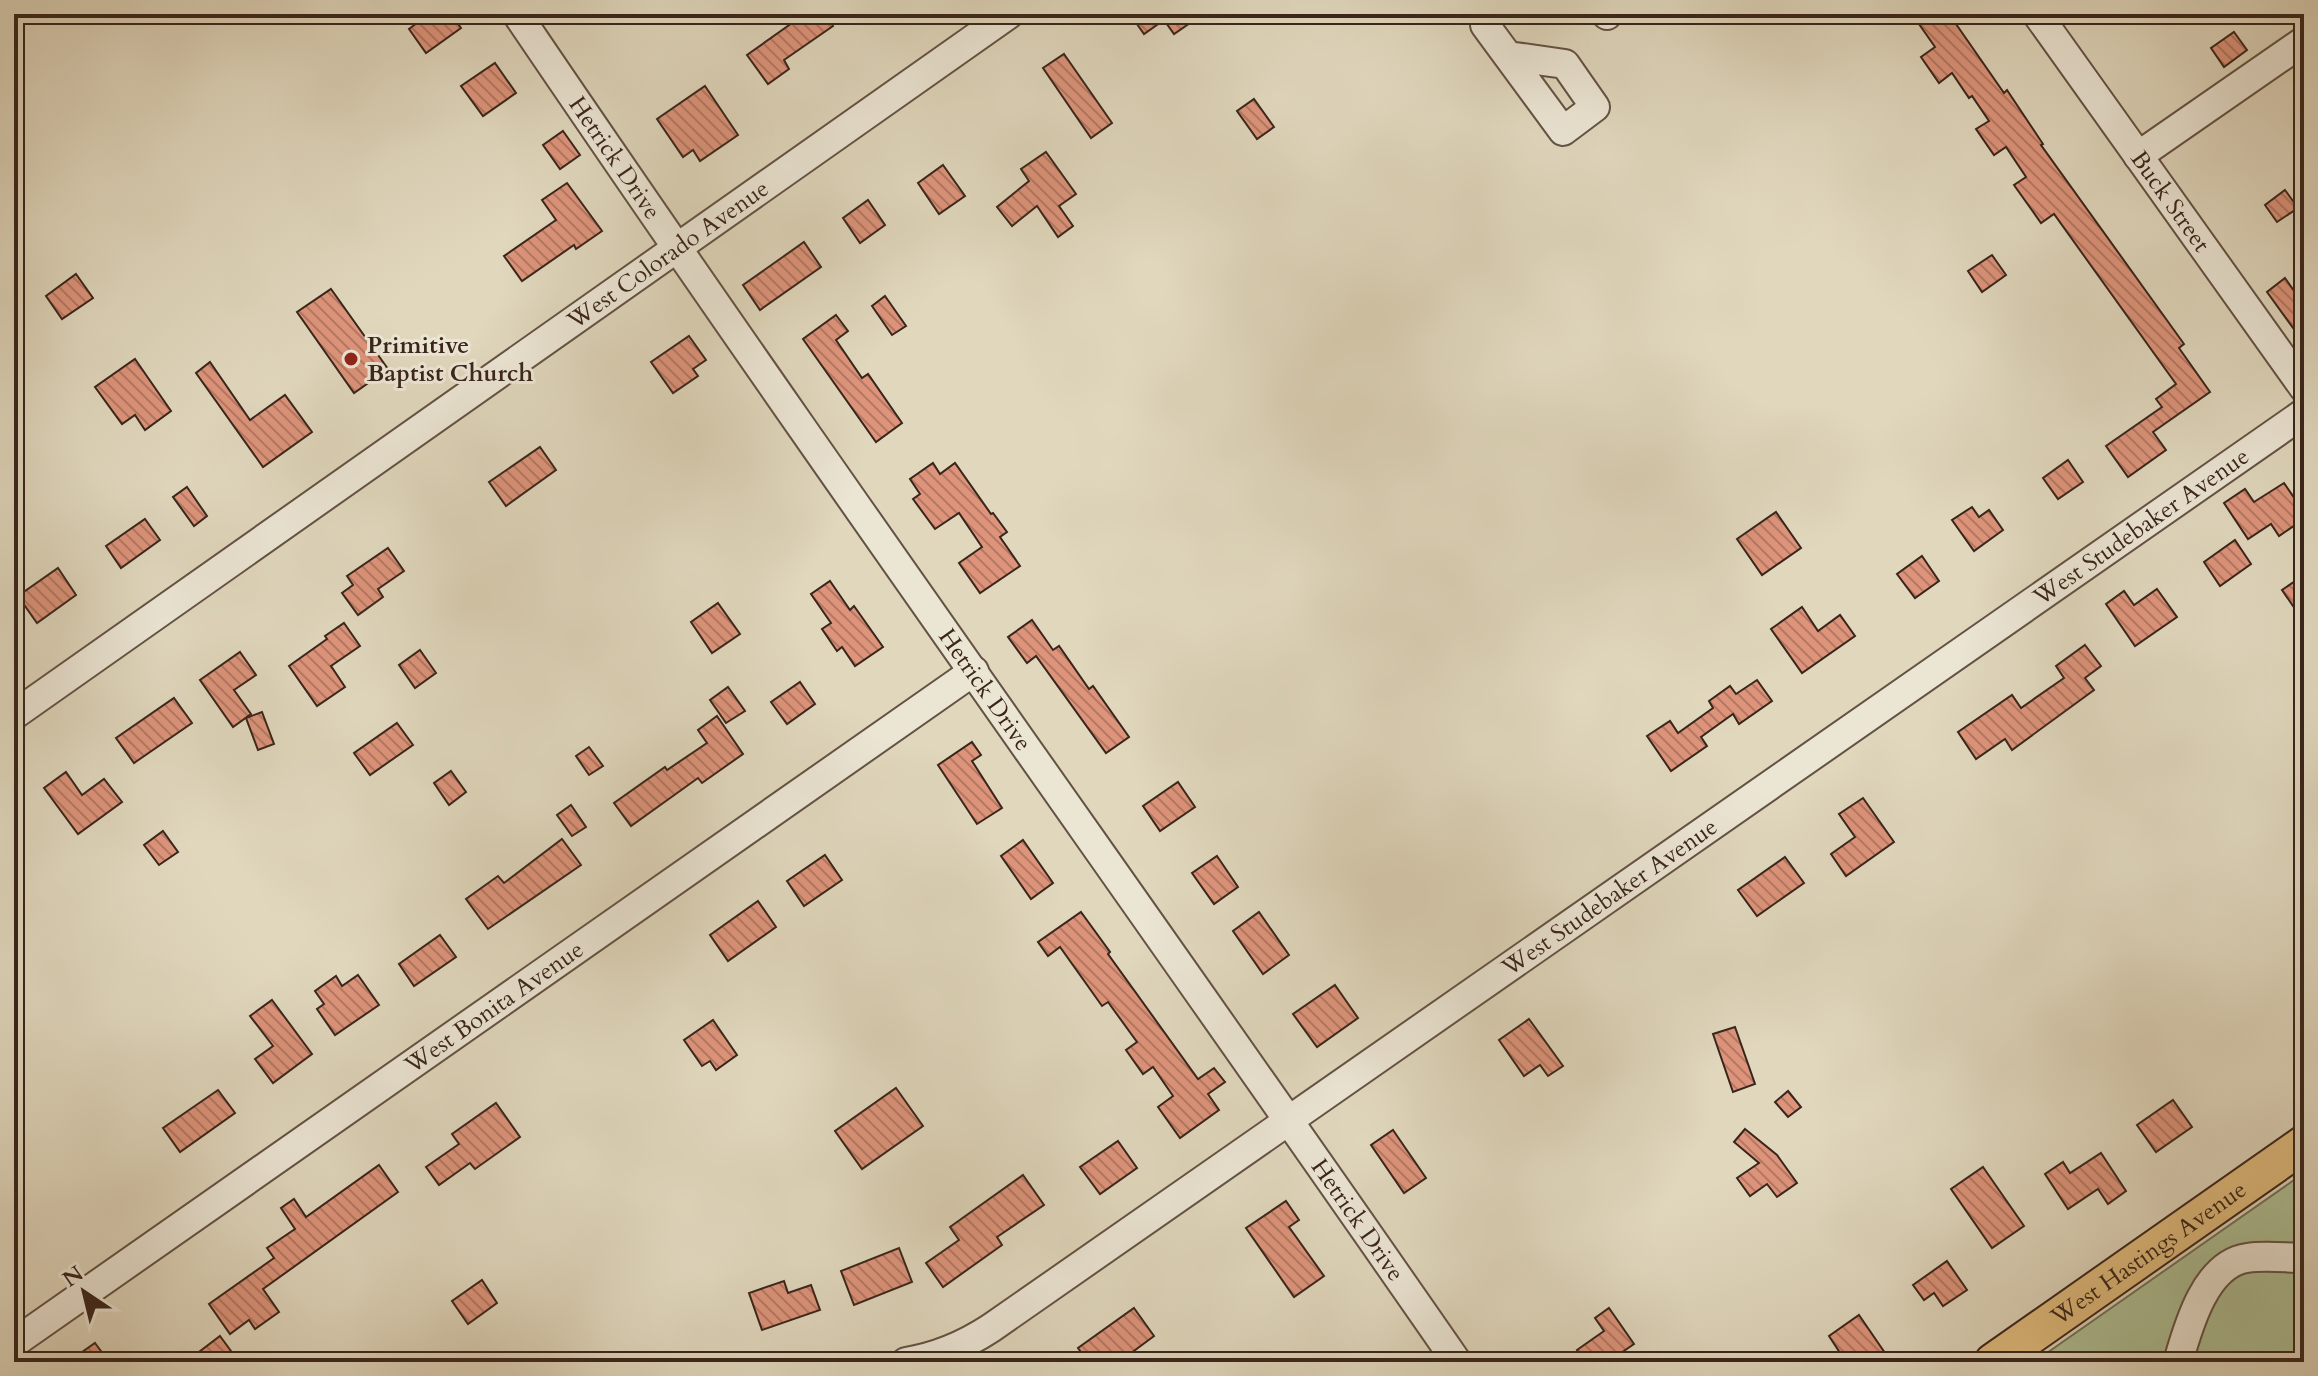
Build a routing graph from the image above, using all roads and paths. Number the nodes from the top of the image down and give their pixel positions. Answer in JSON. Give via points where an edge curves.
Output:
{"nodes":[{"id":1,"x":517,"y":14,"type":"edge"},
{"id":2,"x":1009,"y":14,"type":"edge"},
{"id":3,"x":1484,"y":14,"type":"edge"},
{"id":4,"x":2037,"y":14,"type":"edge"},
{"id":5,"x":2304,"y":41,"type":"edge"},
{"id":6,"x":1508,"y":56,"type":"dead end"},
{"id":7,"x":2138,"y":156,"type":"junction"},
{"id":8,"x":675,"y":248,"type":"junction"},
{"id":9,"x":2304,"y":388,"type":"edge"},
{"id":10,"x":2304,"y":413,"type":"edge"},
{"id":11,"x":974,"y":671,"type":"junction"},
{"id":12,"x":14,"y":715,"type":"edge"},
{"id":13,"x":1290,"y":1121,"type":"junction"},
{"id":14,"x":2304,"y":1144,"type":"edge"},
{"id":15,"x":2304,"y":1258,"type":"edge"},
{"id":16,"x":14,"y":1343,"type":"edge"},
{"id":17,"x":965,"y":1353,"type":"edge"},
{"id":18,"x":906,"y":1362,"type":"edge"},
{"id":19,"x":1457,"y":1362,"type":"edge"},
{"id":20,"x":1993,"y":1362,"type":"edge"},
{"id":21,"x":2178,"y":1362,"type":"edge"}],
"edges":[{"from":1,"to":8,"type":"street","name":"Hetrick Drive"},
{"from":2,"to":8,"type":"street","name":"West Colorado Avenue"},
{"from":3,"to":6,"type":"street","via":[[1485,25]]},
{"from":4,"to":7,"type":"street","name":"Buck Street"},
{"from":5,"to":7,"type":"street"},
{"from":7,"to":9,"type":"street","name":"Buck Street"},
{"from":8,"to":11,"type":"street","name":"Hetrick Drive"},
{"from":8,"to":12,"type":"street","name":"West Colorado Avenue"},
{"from":10,"to":13,"type":"street","name":"West Studebaker Avenue"},
{"from":11,"to":13,"type":"street","name":"Hetrick Drive"},
{"from":11,"to":16,"type":"street","name":"West Bonita Avenue"},
{"from":13,"to":17,"type":"street","name":"West Studebaker Avenue","via":[[991,1328]]},
{"from":13,"to":19,"type":"street","name":"Hetrick Drive"},
{"from":14,"to":20,"type":"main road","name":"West Hastings Avenue"},
{"from":15,"to":21,"type":"street","via":[[2247,1258],[2229,1265],[2203,1294]]},
{"from":17,"to":18,"type":"street","name":"West Studebaker Avenue"}]}
